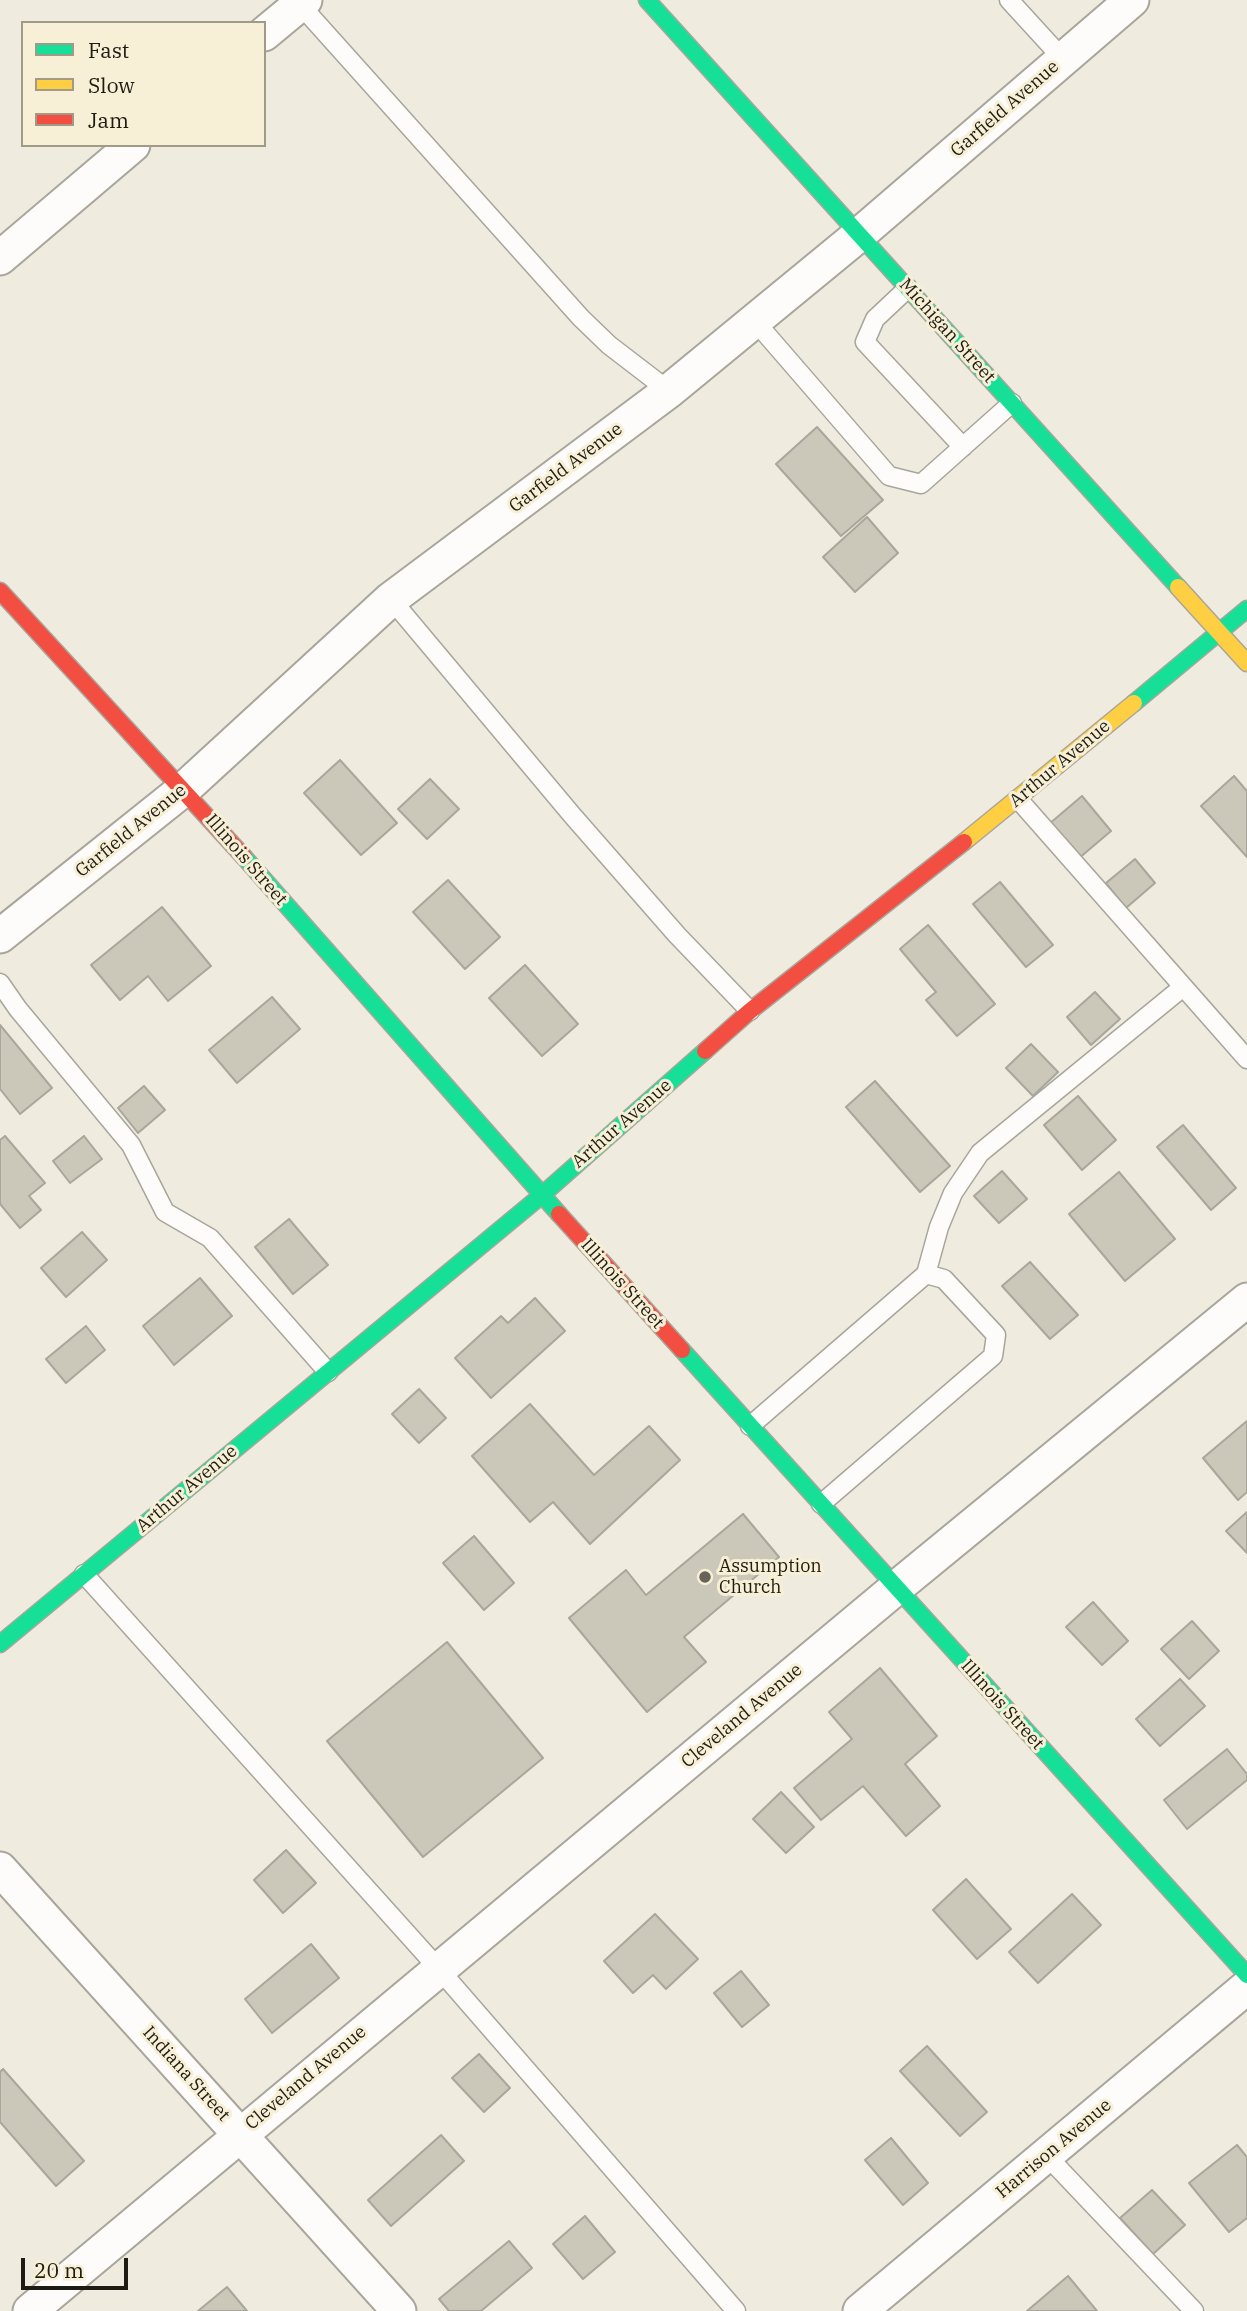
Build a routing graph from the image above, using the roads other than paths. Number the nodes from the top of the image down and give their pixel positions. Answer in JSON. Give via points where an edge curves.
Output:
{"nodes":[{"id":1,"x":648,"y":0,"type":"edge"},
{"id":2,"x":1009,"y":0,"type":"edge"},
{"id":3,"x":1132,"y":0,"type":"edge"},
{"id":4,"x":300,"y":1,"type":"edge"},
{"id":5,"x":266,"y":32,"type":"edge"},
{"id":6,"x":1063,"y":59,"type":"junction"},
{"id":7,"x":131,"y":147,"type":"edge"},
{"id":8,"x":860,"y":234,"type":"junction"},
{"id":9,"x":0,"y":258,"type":"edge"},
{"id":10,"x":908,"y":288,"type":"junction"},
{"id":11,"x":754,"y":320,"type":"junction"},
{"id":12,"x":669,"y":391,"type":"junction"},
{"id":13,"x":1012,"y":402,"type":"junction"},
{"id":14,"x":963,"y":447,"type":"junction"},
{"id":15,"x":0,"y":591,"type":"edge"},
{"id":16,"x":391,"y":600,"type":"junction"},
{"id":17,"x":1247,"y":609,"type":"edge"},
{"id":18,"x":1219,"y":632,"type":"junction"},
{"id":19,"x":1247,"y":663,"type":"edge"},
{"id":20,"x":184,"y":789,"type":"junction"},
{"id":21,"x":1018,"y":799,"type":"junction"},
{"id":22,"x":0,"y":936,"type":"edge"},
{"id":23,"x":0,"y":983,"type":"edge"},
{"id":24,"x":1183,"y":987,"type":"junction"},
{"id":25,"x":750,"y":1011,"type":"junction"},
{"id":26,"x":1247,"y":1059,"type":"edge"},
{"id":27,"x":541,"y":1195,"type":"junction"},
{"id":28,"x":926,"y":1274,"type":"junction"},
{"id":29,"x":1247,"y":1300,"type":"edge"},
{"id":30,"x":328,"y":1372,"type":"junction"},
{"id":31,"x":750,"y":1426,"type":"junction"},
{"id":32,"x":821,"y":1504,"type":"junction"},
{"id":33,"x":84,"y":1574,"type":"junction"},
{"id":34,"x":896,"y":1588,"type":"junction"},
{"id":35,"x":0,"y":1644,"type":"edge"},
{"id":36,"x":0,"y":1868,"type":"edge"},
{"id":37,"x":438,"y":1968,"type":"junction"},
{"id":38,"x":1247,"y":1975,"type":"edge"},
{"id":39,"x":1247,"y":1987,"type":"edge"},
{"id":40,"x":239,"y":2134,"type":"junction"},
{"id":41,"x":1046,"y":2155,"type":"junction"},
{"id":42,"x":30,"y":2311,"type":"edge"},
{"id":43,"x":399,"y":2311,"type":"edge"},
{"id":44,"x":736,"y":2311,"type":"edge"},
{"id":45,"x":860,"y":2311,"type":"edge"},
{"id":46,"x":1194,"y":2311,"type":"edge"}],
"edges":[{"from":1,"to":8,"type":"street","name":"Michigan Street"},
{"from":2,"to":6,"type":"lane"},
{"from":3,"to":6,"type":"street","name":"Garfield Avenue"},
{"from":4,"to":5,"type":"street"},
{"from":4,"to":12,"type":"lane","via":[[581,318]]},
{"from":6,"to":8,"type":"street","name":"Garfield Avenue"},
{"from":7,"to":9,"type":"street"},
{"from":8,"to":10,"type":"street","name":"Michigan Street"},
{"from":8,"to":11,"type":"street","name":"Garfield Avenue"},
{"from":10,"to":13,"type":"street","name":"Michigan Street"},
{"from":10,"to":14,"type":"lane","via":[[875,319],[865,342]]},
{"from":11,"to":12,"type":"street","name":"Garfield Avenue"},
{"from":11,"to":14,"type":"lane","via":[[889,476],[922,484]]},
{"from":12,"to":16,"type":"street","name":"Garfield Avenue"},
{"from":13,"to":14,"type":"lane"},
{"from":13,"to":18,"type":"street","name":"Michigan Street"},
{"from":15,"to":20,"type":"street","name":"Illinois Street"},
{"from":16,"to":20,"type":"street","name":"Garfield Avenue"},
{"from":16,"to":25,"type":"lane","via":[[598,845]]},
{"from":17,"to":18,"type":"street","name":"Arthur Avenue"},
{"from":18,"to":19,"type":"street","name":"Michigan Street"},
{"from":18,"to":21,"type":"street","name":"Arthur Avenue"},
{"from":20,"to":22,"type":"street","name":"Garfield Avenue"},
{"from":20,"to":27,"type":"street","name":"Illinois Street"},
{"from":21,"to":24,"type":"lane"},
{"from":21,"to":25,"type":"street","name":"Arthur Avenue"},
{"from":23,"to":30,"type":"lane","via":[[131,1145],[165,1212],[210,1238]]},
{"from":24,"to":26,"type":"lane"},
{"from":24,"to":28,"type":"lane","via":[[980,1153],[953,1193]]},
{"from":25,"to":27,"type":"street","name":"Arthur Avenue"},
{"from":27,"to":30,"type":"street","name":"Arthur Avenue"},
{"from":27,"to":31,"type":"street","name":"Illinois Street"},
{"from":28,"to":31,"type":"lane"},
{"from":28,"to":32,"type":"lane","via":[[944,1279],[996,1335],[993,1356]]},
{"from":29,"to":34,"type":"street","name":"Cleveland Avenue"},
{"from":30,"to":33,"type":"street","name":"Arthur Avenue"},
{"from":31,"to":32,"type":"street","name":"Illinois Street"},
{"from":32,"to":34,"type":"street","name":"Illinois Street"},
{"from":33,"to":35,"type":"street","name":"Arthur Avenue"},
{"from":33,"to":37,"type":"lane"},
{"from":34,"to":37,"type":"street","name":"Cleveland Avenue"},
{"from":34,"to":38,"type":"street","name":"Illinois Street"},
{"from":36,"to":40,"type":"street","name":"Indiana Street"},
{"from":37,"to":40,"type":"street","name":"Cleveland Avenue"},
{"from":37,"to":44,"type":"lane"},
{"from":39,"to":41,"type":"street","name":"Harrison Avenue"},
{"from":40,"to":42,"type":"street","name":"Cleveland Avenue"},
{"from":40,"to":43,"type":"street","name":"Indiana Street"},
{"from":41,"to":45,"type":"street","name":"Harrison Avenue"},
{"from":41,"to":46,"type":"lane"}]}
